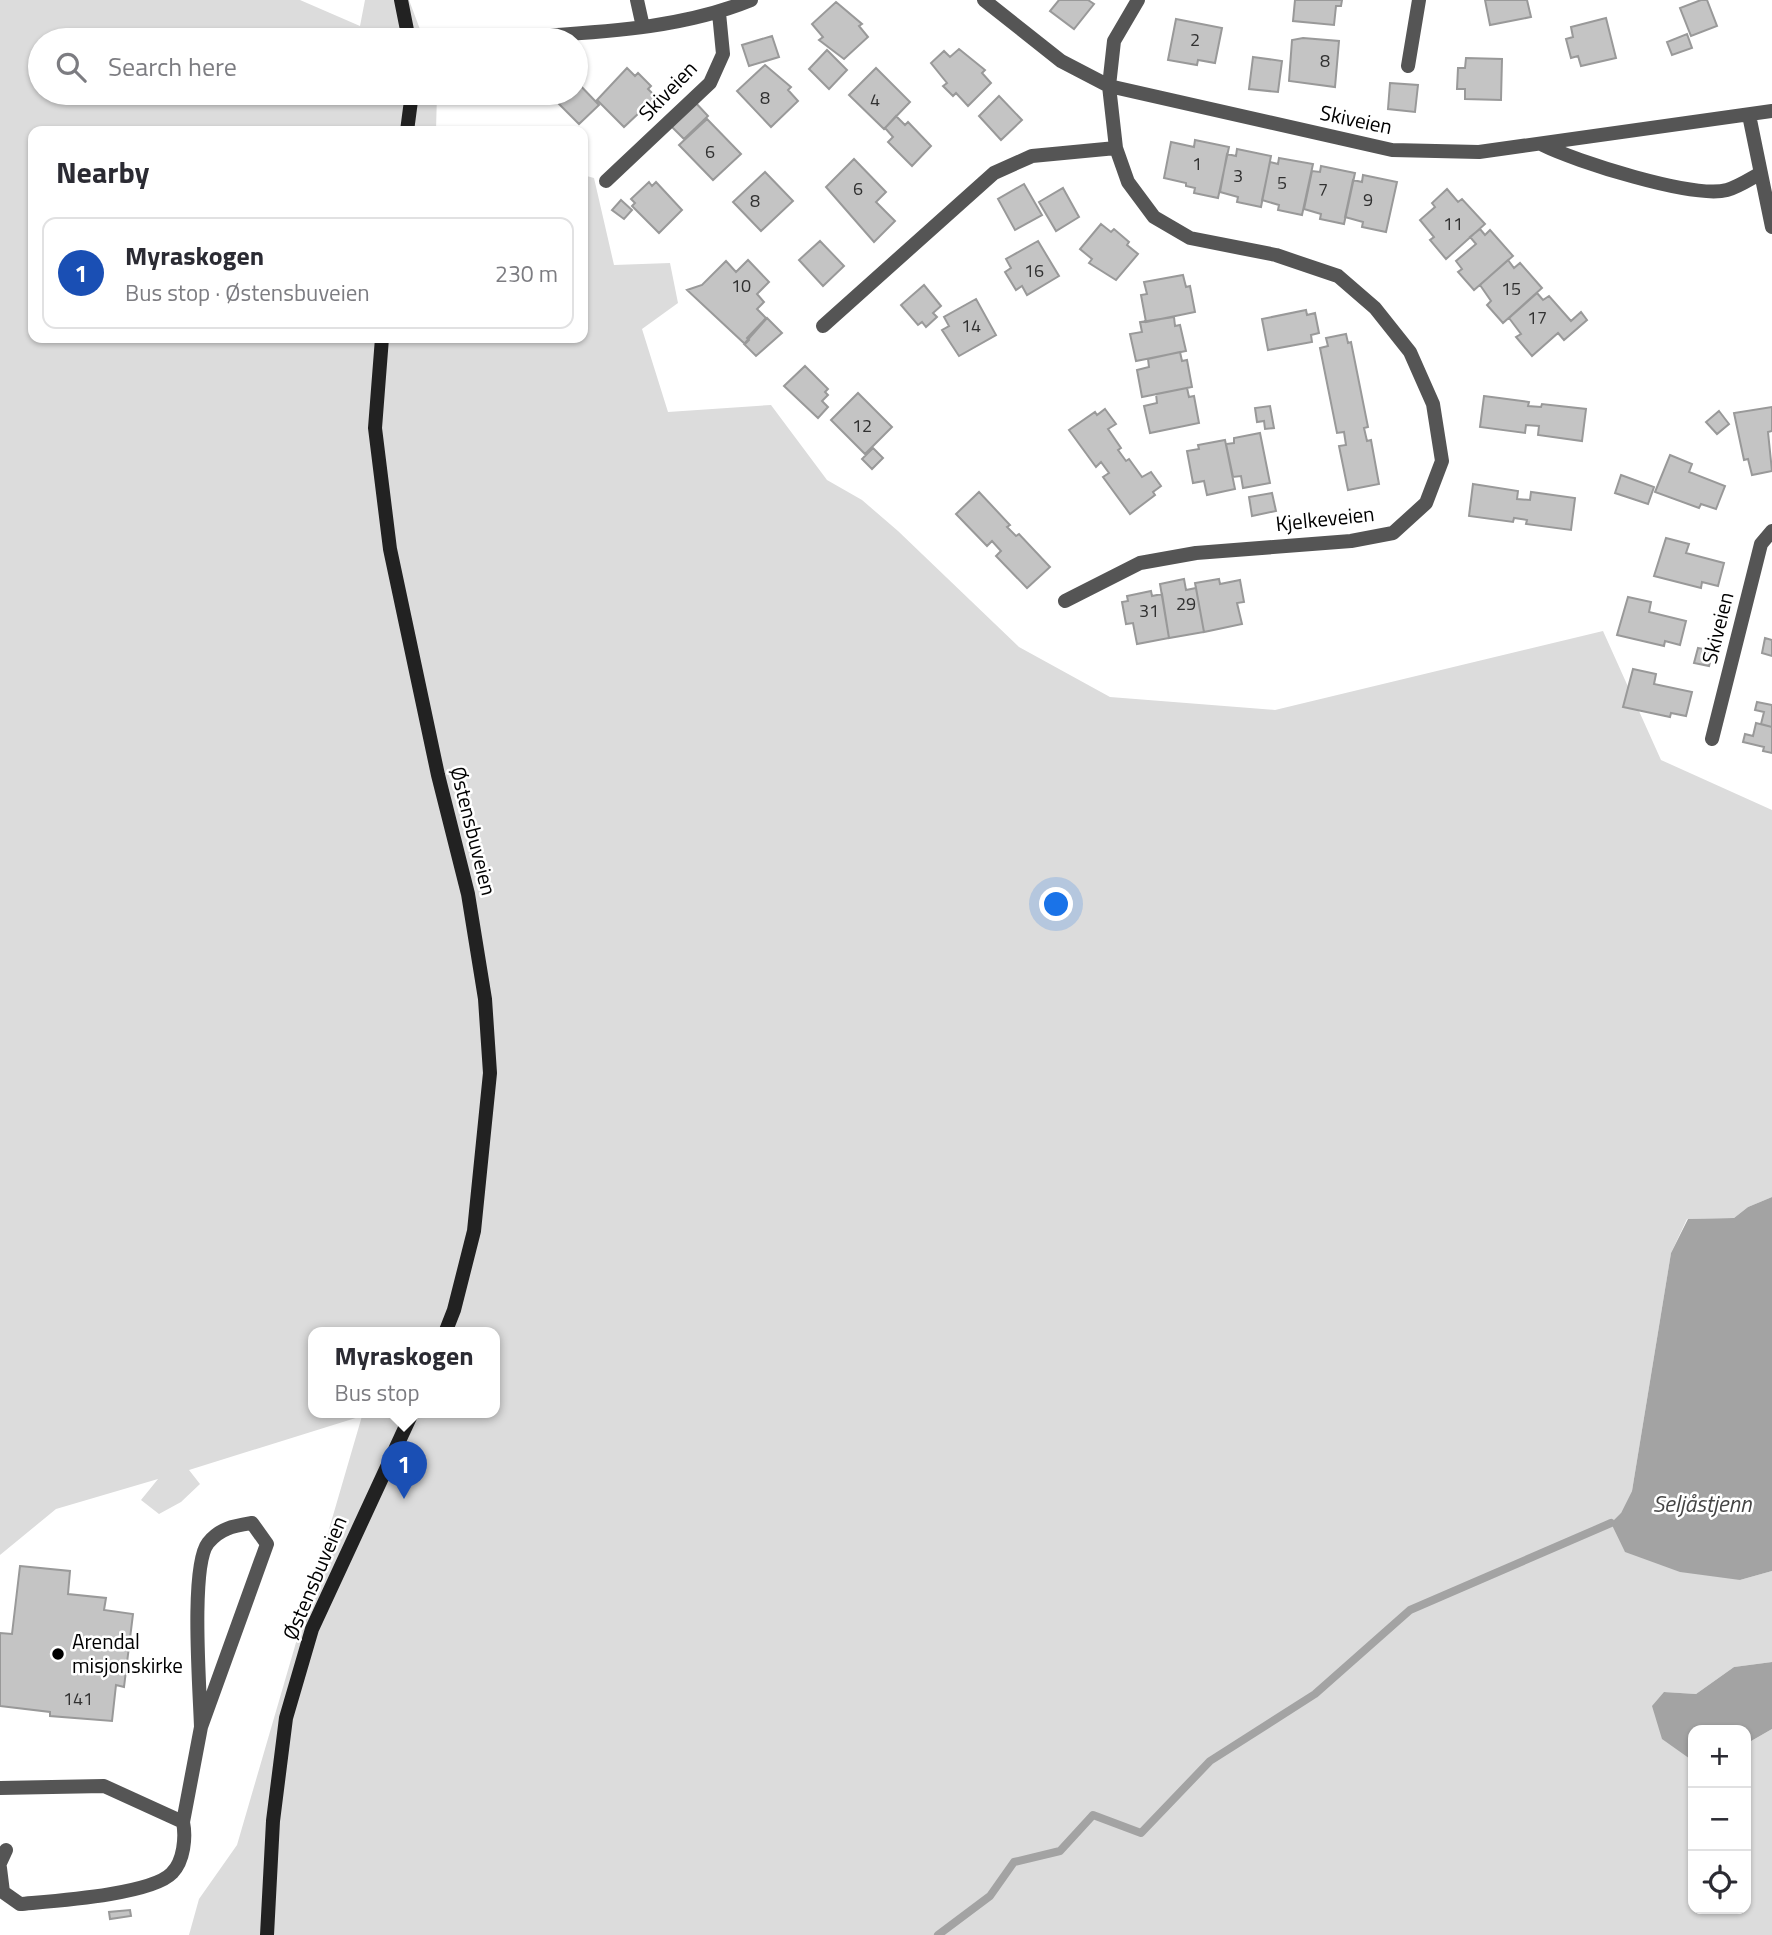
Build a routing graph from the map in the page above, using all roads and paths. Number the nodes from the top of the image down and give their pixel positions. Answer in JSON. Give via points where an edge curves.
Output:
{"nodes":[{"id":1,"x":401,"y":0,"type":"edge"},
{"id":2,"x":637,"y":0,"type":"edge"},
{"id":3,"x":751,"y":0,"type":"edge"},
{"id":4,"x":984,"y":0,"type":"edge"},
{"id":5,"x":1138,"y":0,"type":"edge"},
{"id":6,"x":1419,"y":0,"type":"edge"},
{"id":7,"x":719,"y":13,"type":"junction"},
{"id":8,"x":643,"y":27,"type":"junction"},
{"id":9,"x":407,"y":28,"type":"edge"},
{"id":10,"x":588,"y":32,"type":"edge"},
{"id":11,"x":1408,"y":66,"type":"dead end"},
{"id":12,"x":1109,"y":86,"type":"junction"},
{"id":13,"x":410,"y":105,"type":"edge"},
{"id":14,"x":1772,"y":111,"type":"edge"},
{"id":15,"x":1749,"y":115,"type":"junction"},
{"id":16,"x":408,"y":126,"type":"edge"},
{"id":17,"x":1541,"y":144,"type":"junction"},
{"id":18,"x":1116,"y":148,"type":"junction"},
{"id":19,"x":1761,"y":173,"type":"junction"},
{"id":20,"x":606,"y":181,"type":"dead end"},
{"id":21,"x":1772,"y":227,"type":"edge"},
{"id":22,"x":823,"y":326,"type":"dead end"},
{"id":23,"x":382,"y":343,"type":"edge"},
{"id":24,"x":1772,"y":531,"type":"edge"},
{"id":25,"x":1065,"y":601,"type":"dead end"},
{"id":26,"x":1712,"y":739,"type":"dead end"},
{"id":27,"x":447,"y":1327,"type":"edge"},
{"id":28,"x":410,"y":1418,"type":"edge"},
{"id":29,"x":201,"y":1727,"type":"junction"},
{"id":30,"x":0,"y":1788,"type":"edge"},
{"id":31,"x":183,"y":1822,"type":"junction"},
{"id":32,"x":2,"y":1861,"type":"edge"},
{"id":33,"x":267,"y":1935,"type":"edge"}],
"edges":[{"from":1,"to":9,"type":"main road"},
{"from":2,"to":8,"type":"street"},
{"from":3,"to":7,"type":"street"},
{"from":4,"to":12,"type":"street","name":"Skiveien","via":[[1061,61]]},
{"from":5,"to":12,"type":"street","name":"Kjelkeveien","via":[[1114,41]]},
{"from":6,"to":11,"type":"street"},
{"from":7,"to":8,"type":"street"},
{"from":7,"to":20,"type":"street","name":"Skiveien","via":[[723,54],[710,83]]},
{"from":8,"to":10,"type":"street"},
{"from":12,"to":17,"type":"street","name":"Skiveien","via":[[1392,149],[1479,152]]},
{"from":12,"to":18,"type":"street","name":"Kjelkeveien"},
{"from":13,"to":16,"type":"main road"},
{"from":14,"to":15,"type":"street","name":"Skiveien"},
{"from":15,"to":17,"type":"street","name":"Skiveien"},
{"from":15,"to":19,"type":"street"},
{"from":17,"to":19,"type":"street","via":[[1625,173],[1698,191],[1726,190]]},
{"from":18,"to":22,"type":"street","via":[[1032,156],[995,173]]},
{"from":18,"to":25,"type":"street","name":"Kjelkeveien","via":[[1128,182],[1154,217],[1190,238],[1276,256],[1338,276],[1375,308],[1410,352],[1433,404],[1442,461],[1426,503],[1393,533],[1351,541],[1196,553],[1140,564]]},
{"from":19,"to":21,"type":"street"},
{"from":23,"to":27,"type":"main road","name":"Østensbuveien","via":[[375,428],[390,549],[468,894],[487,1024],[490,1073],[474,1231]]},
{"from":24,"to":26,"type":"street","name":"Skiveien","via":[[1762,544]]},
{"from":28,"to":33,"type":"main road","name":"Østensbuveien","via":[[312,1629],[286,1718],[273,1821]]},
{"from":29,"to":29,"type":"street","via":[[267,1544],[252,1523],[224,1528],[207,1544],[198,1576]]},
{"from":29,"to":31,"type":"street"},
{"from":30,"to":31,"type":"street","via":[[104,1786]]},
{"from":31,"to":32,"type":"street","via":[[186,1839],[173,1872],[145,1888],[20,1904],[3,1892]]}]}
